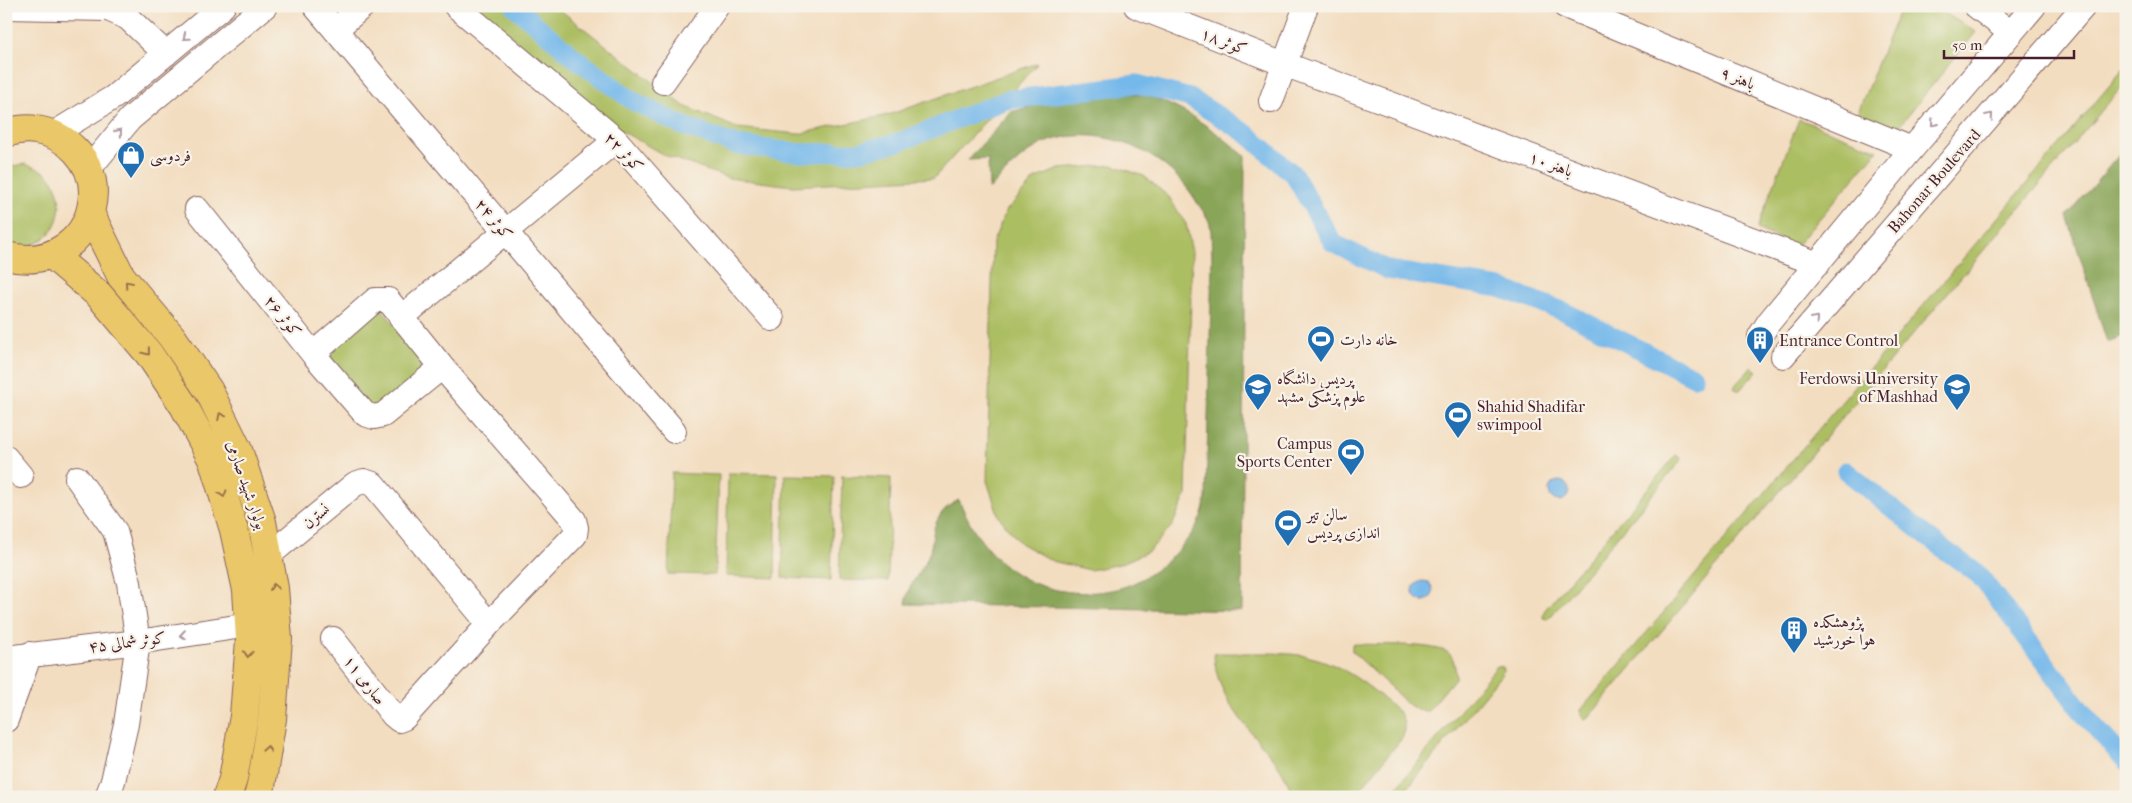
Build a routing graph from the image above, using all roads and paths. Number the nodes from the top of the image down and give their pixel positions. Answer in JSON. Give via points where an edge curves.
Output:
{"nodes":[{"id":1,"x":223,"y":6,"type":"edge"},
{"id":2,"x":265,"y":6,"type":"edge"},
{"id":3,"x":315,"y":6,"type":"edge"},
{"id":4,"x":363,"y":6,"type":"edge"},
{"id":5,"x":456,"y":6,"type":"edge"},
{"id":6,"x":717,"y":6,"type":"edge"},
{"id":7,"x":1136,"y":6,"type":"edge"},
{"id":8,"x":1306,"y":6,"type":"edge"},
{"id":9,"x":1565,"y":6,"type":"edge"},
{"id":10,"x":1976,"y":6,"type":"edge"},
{"id":11,"x":2034,"y":6,"type":"edge"},
{"id":12,"x":2084,"y":6,"type":"edge"},
{"id":13,"x":6,"y":7,"type":"edge"},
{"id":14,"x":335,"y":30,"type":"junction"},
{"id":15,"x":2011,"y":33,"type":"junction"},
{"id":16,"x":166,"y":54,"type":"junction"},
{"id":17,"x":1284,"y":64,"type":"junction"},
{"id":18,"x":663,"y":82,"type":"dead end"},
{"id":19,"x":1271,"y":101,"type":"dead end"},
{"id":20,"x":11,"y":128,"type":"edge"},
{"id":21,"x":53,"y":134,"type":"junction"},
{"id":22,"x":616,"y":140,"type":"junction"},
{"id":23,"x":1912,"y":149,"type":"junction"},
{"id":24,"x":88,"y":170,"type":"junction"},
{"id":25,"x":197,"y":209,"type":"dead end"},
{"id":26,"x":90,"y":213,"type":"junction"},
{"id":27,"x":505,"y":232,"type":"junction"},
{"id":28,"x":52,"y":255,"type":"junction"},
{"id":29,"x":6,"y":256,"type":"edge"},
{"id":30,"x":1818,"y":264,"type":"junction"},
{"id":31,"x":401,"y":318,"type":"junction"},
{"id":32,"x":772,"y":319,"type":"dead end"},
{"id":33,"x":314,"y":354,"type":"junction"},
{"id":34,"x":442,"y":367,"type":"junction"},
{"id":35,"x":674,"y":431,"type":"dead end"},
{"id":36,"x":6,"y":458,"type":"edge"},
{"id":37,"x":21,"y":476,"type":"dead end"},
{"id":38,"x":76,"y":478,"type":"dead end"},
{"id":39,"x":269,"y":555,"type":"junction"},
{"id":40,"x":489,"y":624,"type":"junction"},
{"id":41,"x":249,"y":625,"type":"junction"},
{"id":42,"x":333,"y":639,"type":"dead end"},
{"id":43,"x":138,"y":642,"type":"junction"},
{"id":44,"x":30,"y":654,"type":"junction"},
{"id":45,"x":6,"y":658,"type":"edge"},
{"id":46,"x":6,"y":720,"type":"edge"},
{"id":47,"x":107,"y":797,"type":"edge"},
{"id":48,"x":227,"y":797,"type":"edge"},
{"id":49,"x":258,"y":797,"type":"edge"}],
"edges":[{"from":1,"to":16,"type":"street","one_way":true},
{"from":24,"to":2,"type":"street","one_way":true,"via":[[130,119]]},
{"from":3,"to":14,"type":"street","name":"کوثر ۲۴"},
{"from":4,"to":14,"type":"street"},
{"from":5,"to":22,"type":"street","name":"کوثر ۲۲"},
{"from":6,"to":18,"type":"street"},
{"from":7,"to":17,"type":"street","name":"کوثر ۱۸"},
{"from":8,"to":17,"type":"street"},
{"from":9,"to":23,"type":"street","name":"باهنر ۹"},
{"from":10,"to":15,"type":"street"},
{"from":11,"to":15,"type":"street"},
{"from":30,"to":12,"type":"street","name":"Bahonar Boulevard","one_way":true,"via":[[1765,329],[1789,349]]},
{"from":13,"to":16,"type":"street","via":[[108,9],[128,18]]},
{"from":14,"to":27,"type":"street","name":"کوثر ۲۴"},
{"from":15,"to":23,"type":"street","one_way":true},
{"from":16,"to":21,"type":"street","via":[[114,97]]},
{"from":17,"to":19,"type":"street"},
{"from":17,"to":30,"type":"street","name":"باهنر ۱۰"},
{"from":20,"to":21,"type":"main road"},
{"from":21,"to":24,"type":"main road","via":[[74,149]]},
{"from":22,"to":27,"type":"street"},
{"from":22,"to":32,"type":"street","name":"کوثر ۲۲"},
{"from":23,"to":30,"type":"street"},
{"from":24,"to":26,"type":"main road","via":[[93,191]]},
{"from":25,"to":33,"type":"street","name":"کوثر ۲۶"},
{"from":26,"to":28,"type":"main road","via":[[72,242]]},
{"from":39,"to":26,"type":"main road","name":"بولوار شهید صارمی","one_way":true,"via":[[262,522],[238,450],[209,391],[172,337],[121,276]]},
{"from":27,"to":31,"type":"street"},
{"from":27,"to":35,"type":"street","name":"کوثر ۲۴"},
{"from":28,"to":29,"type":"main road","via":[[36,259]]},
{"from":28,"to":41,"type":"main road","name":"بولوار شهید صارمی","one_way":true,"via":[[99,295],[143,347],[188,414],[213,461],[234,530],[247,590]]},
{"from":31,"to":33,"type":"street","via":[[388,300],[375,300]]},
{"from":31,"to":34,"type":"street"},
{"from":33,"to":34,"type":"street","name":"کوثر ۲۶","via":[[365,414],[374,417],[383,415]]},
{"from":34,"to":40,"type":"street","via":[[574,520],[576,528],[575,535]]},
{"from":36,"to":37,"type":"street"},
{"from":38,"to":43,"type":"street","via":[[115,531],[129,583]]},
{"from":39,"to":40,"type":"street","name":"نسترن","via":[[364,480],[373,484]]},
{"from":49,"to":39,"type":"main road","name":"بولوار شهید صارمی","one_way":true,"via":[[272,719],[278,639]]},
{"from":40,"to":42,"type":"street","name":"صارمی ۱۱","via":[[399,720]]},
{"from":41,"to":43,"type":"street","name":"کوثر شمالی ۴۵","one_way":true},
{"from":41,"to":48,"type":"main road","name":"بولوار شهید صارمی","one_way":true,"via":[[244,716]]},
{"from":43,"to":44,"type":"street","name":"کوثر شمالی ۴۵"},
{"from":43,"to":47,"type":"street","via":[[126,724]]},
{"from":44,"to":45,"type":"street","name":"کوثر شمالی ۴۵"},
{"from":44,"to":46,"type":"street"}]}
